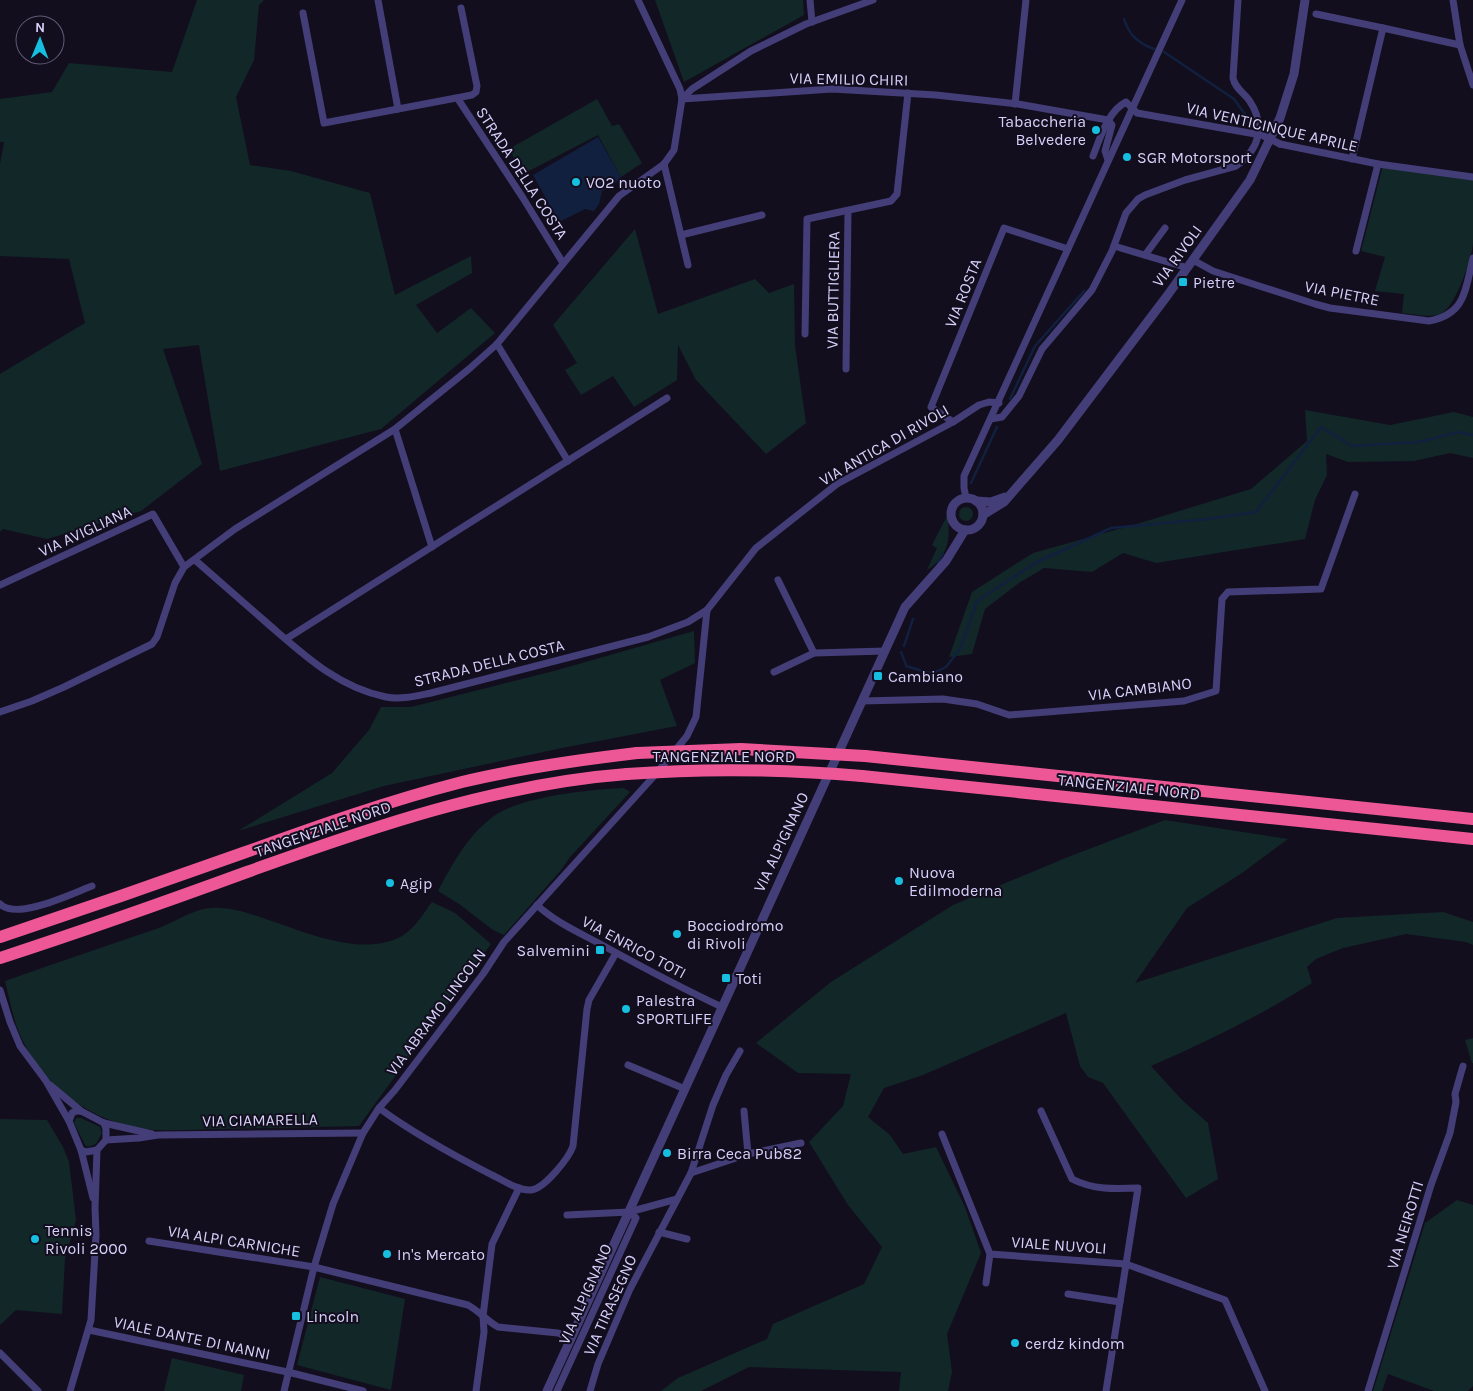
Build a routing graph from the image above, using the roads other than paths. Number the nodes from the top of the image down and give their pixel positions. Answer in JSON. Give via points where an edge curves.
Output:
{"nodes":[{"id":1,"x":378,"y":0,"type":"edge"},
{"id":2,"x":638,"y":0,"type":"edge"},
{"id":3,"x":810,"y":0,"type":"edge"},
{"id":4,"x":873,"y":0,"type":"edge"},
{"id":5,"x":1026,"y":0,"type":"edge"},
{"id":6,"x":1182,"y":0,"type":"edge"},
{"id":7,"x":1238,"y":0,"type":"edge"},
{"id":8,"x":1306,"y":0,"type":"edge"},
{"id":9,"x":1453,"y":0,"type":"edge"},
{"id":10,"x":461,"y":8,"type":"dead end"},
{"id":11,"x":303,"y":13,"type":"dead end"},
{"id":12,"x":1316,"y":14,"type":"dead end"},
{"id":13,"x":812,"y":22,"type":"junction"},
{"id":14,"x":1383,"y":28,"type":"junction"},
{"id":15,"x":1460,"y":45,"type":"junction"},
{"id":16,"x":1473,"y":85,"type":"edge"},
{"id":17,"x":908,"y":93,"type":"junction"},
{"id":18,"x":458,"y":99,"type":"junction"},
{"id":19,"x":682,"y":99,"type":"junction"},
{"id":20,"x":1015,"y":104,"type":"junction"},
{"id":21,"x":1132,"y":108,"type":"junction"},
{"id":22,"x":398,"y":109,"type":"junction"},
{"id":23,"x":1108,"y":120,"type":"junction"},
{"id":24,"x":1261,"y":135,"type":"junction"},
{"id":25,"x":1093,"y":156,"type":"dead end"},
{"id":26,"x":1352,"y":159,"type":"junction"},
{"id":27,"x":1108,"y":160,"type":"junction"},
{"id":28,"x":664,"y":164,"type":"junction"},
{"id":29,"x":1378,"y":164,"type":"junction"},
{"id":30,"x":1473,"y":177,"type":"edge"},
{"id":31,"x":848,"y":211,"type":"junction"},
{"id":32,"x":762,"y":215,"type":"dead end"},
{"id":33,"x":1166,"y":228,"type":"dead end"},
{"id":34,"x":681,"y":235,"type":"junction"},
{"id":35,"x":1114,"y":246,"type":"junction"},
{"id":36,"x":1068,"y":249,"type":"junction"},
{"id":37,"x":1356,"y":251,"type":"dead end"},
{"id":38,"x":1145,"y":255,"type":"junction"},
{"id":39,"x":1473,"y":258,"type":"edge"},
{"id":40,"x":563,"y":263,"type":"junction"},
{"id":41,"x":1191,"y":264,"type":"junction"},
{"id":42,"x":688,"y":265,"type":"dead end"},
{"id":43,"x":1470,"y":278,"type":"edge"},
{"id":44,"x":805,"y":334,"type":"dead end"},
{"id":45,"x":497,"y":344,"type":"junction"},
{"id":46,"x":846,"y":369,"type":"dead end"},
{"id":47,"x":667,"y":398,"type":"dead end"},
{"id":48,"x":999,"y":403,"type":"junction"},
{"id":49,"x":991,"y":420,"type":"junction"},
{"id":50,"x":953,"y":422,"type":"junction"},
{"id":51,"x":395,"y":429,"type":"junction"},
{"id":52,"x":568,"y":461,"type":"junction"},
{"id":53,"x":1355,"y":494,"type":"dead end"},
{"id":54,"x":1007,"y":496,"type":"junction"},
{"id":55,"x":966,"y":498,"type":"junction"},
{"id":56,"x":976,"y":501,"type":"junction"},
{"id":57,"x":983,"y":515,"type":"junction"},
{"id":58,"x":955,"y":526,"type":"junction"},
{"id":59,"x":965,"y":530,"type":"junction"},
{"id":60,"x":432,"y":547,"type":"junction"},
{"id":61,"x":951,"y":552,"type":"junction"},
{"id":62,"x":195,"y":560,"type":"junction"},
{"id":63,"x":184,"y":567,"type":"junction"},
{"id":64,"x":778,"y":580,"type":"dead end"},
{"id":65,"x":0,"y":586,"type":"edge"},
{"id":66,"x":905,"y":608,"type":"joint"},
{"id":67,"x":707,"y":610,"type":"junction"},
{"id":68,"x":286,"y":639,"type":"junction"},
{"id":69,"x":885,"y":651,"type":"junction"},
{"id":70,"x":814,"y":653,"type":"junction"},
{"id":71,"x":774,"y":672,"type":"dead end"},
{"id":72,"x":862,"y":701,"type":"junction"},
{"id":73,"x":0,"y":712,"type":"edge"},
{"id":74,"x":1473,"y":819,"type":"edge"},
{"id":75,"x":1473,"y":839,"type":"edge"},
{"id":76,"x":92,"y":886,"type":"dead end"},
{"id":77,"x":0,"y":904,"type":"edge"},
{"id":78,"x":537,"y":905,"type":"junction"},
{"id":79,"x":0,"y":937,"type":"edge"},
{"id":80,"x":616,"y":953,"type":"junction"},
{"id":81,"x":0,"y":958,"type":"edge"},
{"id":82,"x":1,"y":993,"type":"edge"},
{"id":83,"x":722,"y":1007,"type":"junction"},
{"id":84,"x":740,"y":1051,"type":"dead end"},
{"id":85,"x":628,"y":1065,"type":"dead end"},
{"id":86,"x":1463,"y":1066,"type":"dead end"},
{"id":87,"x":46,"y":1082,"type":"junction"},
{"id":88,"x":685,"y":1089,"type":"junction"},
{"id":89,"x":379,"y":1108,"type":"junction"},
{"id":90,"x":81,"y":1111,"type":"junction"},
{"id":91,"x":744,"y":1112,"type":"dead end"},
{"id":92,"x":1041,"y":1112,"type":"dead end"},
{"id":93,"x":68,"y":1121,"type":"junction"},
{"id":94,"x":104,"y":1123,"type":"junction"},
{"id":95,"x":363,"y":1133,"type":"junction"},
{"id":96,"x":942,"y":1134,"type":"dead end"},
{"id":97,"x":158,"y":1135,"type":"junction"},
{"id":98,"x":106,"y":1140,"type":"junction"},
{"id":99,"x":801,"y":1143,"type":"dead end"},
{"id":100,"x":81,"y":1150,"type":"junction"},
{"id":101,"x":97,"y":1150,"type":"junction"},
{"id":102,"x":748,"y":1154,"type":"junction"},
{"id":103,"x":691,"y":1173,"type":"junction"},
{"id":104,"x":518,"y":1188,"type":"junction"},
{"id":105,"x":677,"y":1199,"type":"junction"},
{"id":106,"x":95,"y":1208,"type":"junction"},
{"id":107,"x":629,"y":1212,"type":"junction"},
{"id":108,"x":567,"y":1215,"type":"dead end"},
{"id":109,"x":659,"y":1232,"type":"junction"},
{"id":110,"x":687,"y":1239,"type":"dead end"},
{"id":111,"x":149,"y":1241,"type":"dead end"},
{"id":112,"x":990,"y":1254,"type":"junction"},
{"id":113,"x":1126,"y":1264,"type":"junction"},
{"id":114,"x":314,"y":1267,"type":"junction"},
{"id":115,"x":986,"y":1282,"type":"dead end"},
{"id":116,"x":1068,"y":1294,"type":"dead end"},
{"id":117,"x":1120,"y":1302,"type":"junction"},
{"id":118,"x":483,"y":1316,"type":"junction"},
{"id":119,"x":89,"y":1330,"type":"junction"},
{"id":120,"x":571,"y":1338,"type":"junction"},
{"id":121,"x":0,"y":1352,"type":"edge"},
{"id":122,"x":288,"y":1372,"type":"junction"},
{"id":123,"x":38,"y":1391,"type":"edge"},
{"id":124,"x":70,"y":1391,"type":"edge"},
{"id":125,"x":284,"y":1391,"type":"edge"},
{"id":126,"x":363,"y":1391,"type":"edge"},
{"id":127,"x":476,"y":1391,"type":"edge"},
{"id":128,"x":547,"y":1391,"type":"edge"},
{"id":129,"x":557,"y":1391,"type":"edge"},
{"id":130,"x":590,"y":1391,"type":"edge"},
{"id":131,"x":1106,"y":1391,"type":"edge"},
{"id":132,"x":1265,"y":1391,"type":"edge"},
{"id":133,"x":1368,"y":1391,"type":"edge"}],
"edges":[{"from":1,"to":22,"type":"street"},
{"from":2,"to":19,"type":"street"},
{"from":3,"to":13,"type":"street"},
{"from":4,"to":13,"type":"street"},
{"from":5,"to":20,"type":"street"},
{"from":6,"to":21,"type":"street"},
{"from":7,"to":24,"type":"street","via":[[1234,82],[1254,108]]},
{"from":8,"to":41,"type":"street","name":"VIA RIVOLI","via":[[1296,67],[1280,118],[1254,172]]},
{"from":9,"to":15,"type":"street"},
{"from":10,"to":18,"type":"street","name":"STRADA DELLA COSTA","via":[[477,86],[472,95]]},
{"from":11,"to":22,"type":"street","name":"STRADA DELLA COSTA","via":[[324,124]]},
{"from":12,"to":14,"type":"street"},
{"from":13,"to":19,"type":"street","via":[[751,51]]},
{"from":14,"to":15,"type":"street"},
{"from":14,"to":26,"type":"street"},
{"from":15,"to":16,"type":"street"},
{"from":17,"to":19,"type":"street","name":"VIA EMILIO CHIRI","via":[[832,89]]},
{"from":17,"to":20,"type":"street","name":"VIA EMILIO CHIRI"},
{"from":17,"to":31,"type":"street","name":"VIA BUTTIGLIERA","via":[[897,194],[891,201]]},
{"from":18,"to":22,"type":"street","name":"STRADA DELLA COSTA"},
{"from":18,"to":40,"type":"street","name":"STRADA DELLA COSTA"},
{"from":19,"to":28,"type":"street","name":"STRADA DELLA COSTA","via":[[674,150]]},
{"from":20,"to":23,"type":"street","name":"VIA EMILIO CHIRI"},
{"from":21,"to":23,"type":"street","via":[[1124,103]]},
{"from":21,"to":24,"type":"street","name":"VIA VENTICINQUE APRILE","via":[[1137,113]]},
{"from":21,"to":27,"type":"street"},
{"from":23,"to":25,"type":"street"},
{"from":23,"to":27,"type":"street","via":[[1112,125],[1105,151]]},
{"from":24,"to":26,"type":"street","name":"VIA VENTICINQUE APRILE","bridge":true,"via":[[1280,144]]},
{"from":24,"to":35,"type":"street","via":[[1248,156],[1236,166],[1185,180],[1138,199],[1126,213]]},
{"from":26,"to":29,"type":"street","name":"VIA VENTICINQUE APRILE"},
{"from":27,"to":36,"type":"street"},
{"from":28,"to":34,"type":"street"},
{"from":28,"to":40,"type":"street","name":"STRADA DELLA COSTA","via":[[619,196]]},
{"from":29,"to":30,"type":"street","name":"VIA VENTICINQUE APRILE"},
{"from":29,"to":37,"type":"street","name":"VIA VENTICINQUE APRILE"},
{"from":31,"to":44,"type":"street","name":"VIA BUTTIGLIERA","via":[[807,219]]},
{"from":31,"to":46,"type":"street","name":"VIA BUTTIGLIERA"},
{"from":32,"to":34,"type":"street"},
{"from":33,"to":38,"type":"street"},
{"from":34,"to":42,"type":"street"},
{"from":35,"to":38,"type":"street"},
{"from":35,"to":49,"type":"street","via":[[1092,290],[1042,349],[1019,396],[1002,417]]},
{"from":36,"to":48,"type":"street"},
{"from":36,"to":50,"type":"street","name":"VIA ROSTA","via":[[1004,228],[931,407]]},
{"from":38,"to":41,"type":"street"},
{"from":39,"to":43,"type":"street","name":"VIA PIETRE"},
{"from":40,"to":45,"type":"street","name":"STRADA DELLA COSTA"},
{"from":41,"to":43,"type":"street","name":"VIA PIETRE","via":[[1330,308],[1429,321],[1443,318],[1456,309]]},
{"from":41,"to":54,"type":"street","name":"VIA RIVOLI","via":[[1058,440]]},
{"from":45,"to":51,"type":"street","name":"STRADA DELLA COSTA"},
{"from":45,"to":52,"type":"street"},
{"from":47,"to":52,"type":"street"},
{"from":48,"to":49,"type":"street"},
{"from":48,"to":50,"type":"street","name":"VIA ANTICA DI RIVOLI","via":[[979,405]]},
{"from":49,"to":55,"type":"street","via":[[964,476]]},
{"from":50,"to":67,"type":"street","name":"VIA ANTICA DI RIVOLI","via":[[837,484],[756,548]]},
{"from":51,"to":60,"type":"street"},
{"from":51,"to":62,"type":"street","name":"STRADA DELLA COSTA","via":[[235,529]]},
{"from":52,"to":60,"type":"street"},
{"from":53,"to":72,"type":"street","name":"VIA CAMBIANO","via":[[1322,589],[1228,592],[1222,598],[1216,691],[1184,701],[1009,716],[977,704],[943,699]]},
{"from":54,"to":56,"type":"street","via":[[991,502]]},
{"from":54,"to":57,"type":"street","name":"VIA RIVOLI"},
{"from":55,"to":56,"type":"street"},
{"from":55,"to":58,"type":"street","name":"VIA RIVOLI","via":[[956,502],[951,511]]},
{"from":56,"to":57,"type":"street"},
{"from":57,"to":59,"type":"street","name":"VIA RIVOLI","via":[[979,525]]},
{"from":58,"to":59,"type":"street"},
{"from":58,"to":61,"type":"street","name":"VIA RIVOLI"},
{"from":59,"to":61,"type":"street","name":"VIA RIVOLI"},
{"from":60,"to":68,"type":"street"},
{"from":61,"to":66,"type":"street","name":"VIA RIVOLI"},
{"from":62,"to":63,"type":"street","name":"STRADA DELLA COSTA"},
{"from":62,"to":68,"type":"street","name":"STRADA DELLA COSTA"},
{"from":63,"to":65,"type":"street","name":"VIA AVIGLIANA","via":[[153,514]]},
{"from":63,"to":73,"type":"street","via":[[152,644],[64,687]]},
{"from":64,"to":70,"type":"street"},
{"from":66,"to":69,"type":"street","name":"VIA ALPIGNANO"},
{"from":67,"to":68,"type":"street","name":"STRADA DELLA COSTA","via":[[688,622],[648,637],[407,698],[359,690],[313,662]]},
{"from":67,"to":78,"type":"street","name":"VIA ABRAMO LINCOLN","via":[[699,700],[696,717],[687,736]]},
{"from":69,"to":70,"type":"street"},
{"from":69,"to":72,"type":"street","name":"VIA ALPIGNANO"},
{"from":70,"to":71,"type":"street"},
{"from":72,"to":83,"type":"street","name":"VIA ALPIGNANO"},
{"from":74,"to":79,"type":"highway","name":"TANGENZIALE NORD","bridge":true,"via":[[865,756],[741,749],[638,753],[533,767],[402,799]]},
{"from":75,"to":81,"type":"highway","name":"TANGENZIALE NORD","bridge":true,"via":[[862,776],[757,769],[627,774],[540,786],[415,816]]},
{"from":76,"to":77,"type":"street","via":[[27,910],[7,909]]},
{"from":78,"to":80,"type":"street","name":"VIA ENRICO TOTI"},
{"from":78,"to":89,"type":"street","name":"VIA ABRAMO LINCOLN","via":[[504,942],[484,974]]},
{"from":80,"to":83,"type":"street","name":"VIA ENRICO TOTI"},
{"from":80,"to":104,"type":"street","via":[[589,1000],[571,1150],[538,1188]]},
{"from":82,"to":87,"type":"street","via":[[20,1046]]},
{"from":83,"to":88,"type":"street","name":"VIA ALPIGNANO"},
{"from":84,"to":103,"type":"street","name":"VIA TIRASEGNO","via":[[716,1098]]},
{"from":85,"to":88,"type":"street"},
{"from":86,"to":133,"type":"street","name":"VIA NEIROTTI","via":[[1450,1133]]},
{"from":87,"to":90,"type":"street"},
{"from":87,"to":93,"type":"street"},
{"from":88,"to":107,"type":"street","name":"VIA ALPIGNANO"},
{"from":89,"to":95,"type":"street","name":"VIA ABRAMO LINCOLN"},
{"from":89,"to":104,"type":"street","via":[[442,1149]]},
{"from":90,"to":93,"type":"street","via":[[72,1113]]},
{"from":90,"to":94,"type":"street"},
{"from":91,"to":102,"type":"street"},
{"from":92,"to":113,"type":"street","name":"VIALE NUVOLI","via":[[1072,1179],[1082,1185],[1100,1188],[1138,1188]]},
{"from":93,"to":100,"type":"street"},
{"from":94,"to":97,"type":"street","name":"VIA CIAMARELLA"},
{"from":94,"to":98,"type":"street"},
{"from":95,"to":97,"type":"street","name":"VIA CIAMARELLA"},
{"from":95,"to":114,"type":"street","name":"VIA ABRAMO LINCOLN","via":[[333,1204]]},
{"from":96,"to":112,"type":"street","name":"VIALE NUVOLI"},
{"from":97,"to":98,"type":"street","name":"VIA CIAMARELLA"},
{"from":98,"to":101,"type":"street"},
{"from":99,"to":102,"type":"street"},
{"from":100,"to":101,"type":"street"},
{"from":100,"to":106,"type":"street","name":"VIALE DANTE DI NANNI"},
{"from":101,"to":106,"type":"street","name":"VIALE DANTE DI NANNI"},
{"from":102,"to":103,"type":"street"},
{"from":103,"to":105,"type":"street","name":"VIA TIRASEGNO"},
{"from":104,"to":118,"type":"street","via":[[492,1244]]},
{"from":105,"to":107,"type":"street"},
{"from":105,"to":109,"type":"street","name":"VIA TIRASEGNO"},
{"from":106,"to":119,"type":"street","name":"VIALE DANTE DI NANNI","via":[[95,1263]]},
{"from":107,"to":108,"type":"street"},
{"from":107,"to":120,"type":"street","name":"VIA ALPIGNANO"},
{"from":107,"to":129,"type":"street","name":"VIA ALPIGNANO","via":[[636,1218]]},
{"from":109,"to":110,"type":"street"},
{"from":109,"to":130,"type":"street","name":"VIA TIRASEGNO","via":[[630,1289]]},
{"from":111,"to":114,"type":"street","name":"VIA ALPI CARNICHE"},
{"from":112,"to":113,"type":"street","name":"VIALE NUVOLI"},
{"from":112,"to":115,"type":"street","name":"VIALE NUVOLI"},
{"from":113,"to":117,"type":"street","name":"VIALE NUVOLI"},
{"from":113,"to":132,"type":"street","via":[[1225,1300]]},
{"from":114,"to":118,"type":"street","name":"VIA ALPI CARNICHE","via":[[468,1305]]},
{"from":114,"to":122,"type":"street","name":"VIA ABRAMO LINCOLN"},
{"from":116,"to":117,"type":"street"},
{"from":117,"to":131,"type":"street","name":"VIALE NUVOLI"},
{"from":118,"to":120,"type":"street","name":"VIA ALPI CARNICHE","via":[[498,1327],[558,1333]]},
{"from":118,"to":127,"type":"street"},
{"from":119,"to":122,"type":"street","name":"VIALE DANTE DI NANNI"},
{"from":119,"to":124,"type":"street","name":"VIALE DANTE DI NANNI"},
{"from":120,"to":128,"type":"street","name":"VIA ALPIGNANO"},
{"from":121,"to":123,"type":"street"},
{"from":122,"to":125,"type":"street","name":"VIA ABRAMO LINCOLN"},
{"from":122,"to":126,"type":"street","name":"VIALE DANTE DI NANNI"}]}
